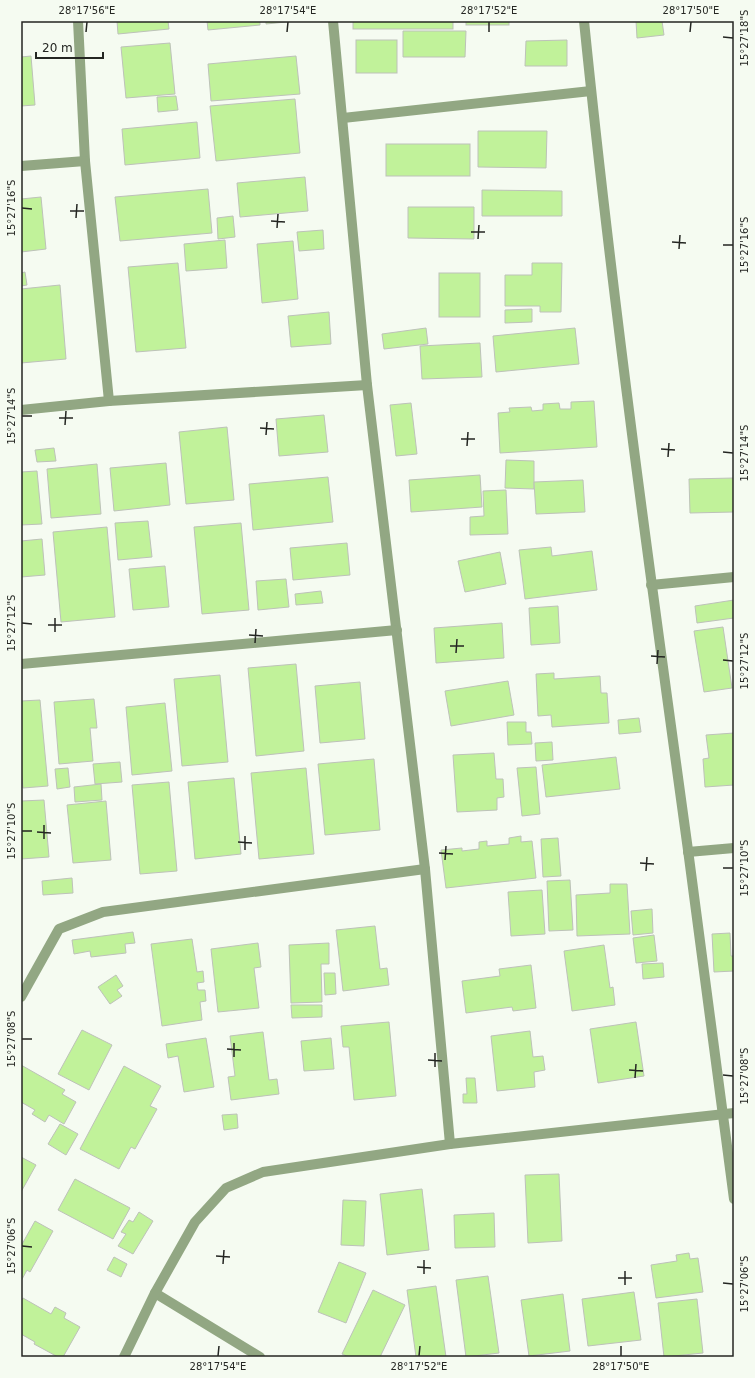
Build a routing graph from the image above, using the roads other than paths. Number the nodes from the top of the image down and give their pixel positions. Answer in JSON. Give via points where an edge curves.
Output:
{"nodes":[{"id":1,"x":78,"y":21,"type":"edge"},
{"id":2,"x":333,"y":21,"type":"edge"},
{"id":3,"x":584,"y":21,"type":"edge"},
{"id":4,"x":591,"y":91,"type":"junction"},
{"id":5,"x":342,"y":118,"type":"junction"},
{"id":6,"x":85,"y":161,"type":"junction"},
{"id":7,"x":21,"y":166,"type":"edge"},
{"id":8,"x":367,"y":386,"type":"junction"},
{"id":9,"x":109,"y":402,"type":"junction"},
{"id":10,"x":21,"y":410,"type":"edge"},
{"id":11,"x":734,"y":577,"type":"edge"},
{"id":12,"x":650,"y":585,"type":"junction"},
{"id":13,"x":397,"y":630,"type":"junction"},
{"id":14,"x":21,"y":664,"type":"edge"},
{"id":15,"x":734,"y":848,"type":"edge"},
{"id":16,"x":688,"y":852,"type":"junction"},
{"id":17,"x":425,"y":869,"type":"junction"},
{"id":18,"x":21,"y":997,"type":"edge"},
{"id":19,"x":734,"y":1113,"type":"edge"},
{"id":20,"x":722,"y":1114,"type":"junction"},
{"id":21,"x":450,"y":1144,"type":"junction"},
{"id":22,"x":734,"y":1199,"type":"edge"},
{"id":23,"x":155,"y":1293,"type":"junction"},
{"id":24,"x":124,"y":1357,"type":"edge"},
{"id":25,"x":260,"y":1357,"type":"edge"}],
"edges":[{"from":1,"to":6,"type":"street"},
{"from":2,"to":5,"type":"street"},
{"from":3,"to":4,"type":"street"},
{"from":4,"to":5,"type":"street"},
{"from":4,"to":12,"type":"street"},
{"from":5,"to":8,"type":"street"},
{"from":6,"to":7,"type":"street"},
{"from":6,"to":9,"type":"street"},
{"from":8,"to":9,"type":"street"},
{"from":8,"to":13,"type":"street"},
{"from":9,"to":10,"type":"street"},
{"from":11,"to":12,"type":"street"},
{"from":12,"to":16,"type":"street"},
{"from":13,"to":14,"type":"street"},
{"from":13,"to":17,"type":"street"},
{"from":15,"to":16,"type":"street"},
{"from":16,"to":20,"type":"street"},
{"from":17,"to":18,"type":"street","via":[[103,912],[59,928]]},
{"from":17,"to":21,"type":"street"},
{"from":19,"to":20,"type":"street"},
{"from":20,"to":21,"type":"street"},
{"from":20,"to":22,"type":"street"},
{"from":21,"to":23,"type":"street","via":[[263,1172],[226,1188],[195,1222]]},
{"from":23,"to":24,"type":"street"},
{"from":23,"to":25,"type":"street"}]}
